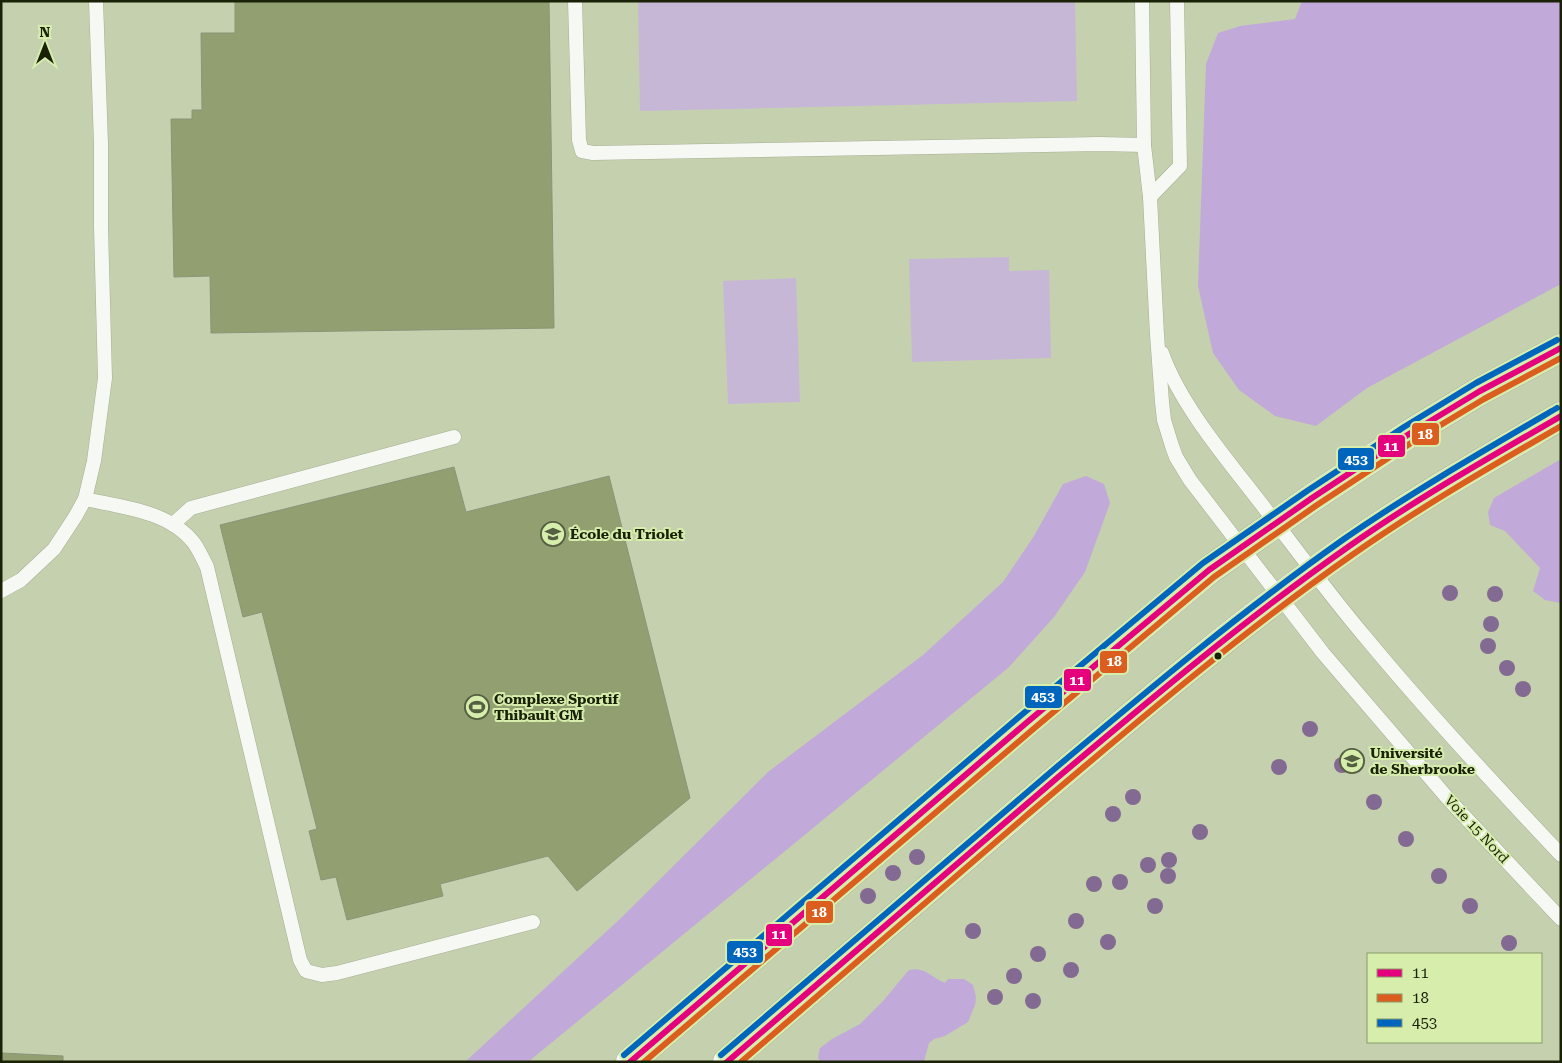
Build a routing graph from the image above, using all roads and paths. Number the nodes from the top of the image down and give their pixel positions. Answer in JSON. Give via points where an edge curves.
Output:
{"nodes":[{"id":1,"x":96,"y":1,"type":"edge"},
{"id":2,"x":575,"y":1,"type":"edge"},
{"id":3,"x":1142,"y":1,"type":"edge"},
{"id":4,"x":1177,"y":1,"type":"edge"},
{"id":5,"x":1144,"y":145,"type":"junction"},
{"id":6,"x":1150,"y":197,"type":"junction"},
{"id":7,"x":1156,"y":335,"type":"junction"},
{"id":8,"x":1561,"y":348,"type":"edge"},
{"id":9,"x":1561,"y":416,"type":"edge"},
{"id":10,"x":454,"y":437,"type":"dead end"},
{"id":11,"x":85,"y":499,"type":"junction"},
{"id":12,"x":1276,"y":523,"type":"junction"},
{"id":13,"x":173,"y":524,"type":"junction"},
{"id":14,"x":1242,"y":546,"type":"junction"},
{"id":15,"x":1313,"y":573,"type":"junction"},
{"id":16,"x":1,"y":591,"type":"edge"},
{"id":17,"x":1281,"y":597,"type":"junction"},
{"id":18,"x":1561,"y":855,"type":"edge"},
{"id":19,"x":1561,"y":919,"type":"edge"},
{"id":20,"x":533,"y":922,"type":"dead end"},
{"id":21,"x":630,"y":1062,"type":"edge"},
{"id":22,"x":727,"y":1062,"type":"edge"}],
"edges":[{"from":1,"to":11,"type":"lane","via":[[105,378],[94,462]]},
{"from":2,"to":5,"type":"lane","via":[[578,140],[582,151]]},
{"from":3,"to":5,"type":"lane"},
{"from":4,"to":6,"type":"lane","via":[[1180,166]]},
{"from":5,"to":6,"type":"lane"},
{"from":6,"to":7,"type":"lane"},
{"from":7,"to":12,"type":"lane","via":[[1178,388]]},
{"from":7,"to":14,"type":"lane","name":"Voie 15 Nord","via":[[1164,420],[1174,451],[1190,480]]},
{"from":8,"to":12,"type":"main road","via":[[1417,429]]},
{"from":9,"to":15,"type":"main road","via":[[1417,502]]},
{"from":10,"to":13,"type":"lane","via":[[191,508]]},
{"from":11,"to":13,"type":"lane","via":[[139,511]]},
{"from":11,"to":16,"type":"lane","via":[[54,549],[21,580]]},
{"from":12,"to":14,"type":"main road"},
{"from":12,"to":15,"type":"lane"},
{"from":13,"to":20,"type":"lane","via":[[194,543],[207,567],[300,960],[306,970],[322,975],[337,973]]},
{"from":14,"to":17,"type":"lane","name":"Voie 15 Nord"},
{"from":14,"to":21,"type":"main road","via":[[1180,594]]},
{"from":15,"to":17,"type":"main road"},
{"from":15,"to":18,"type":"lane","via":[[1445,730]]},
{"from":17,"to":19,"type":"lane","name":"Voie 15 Nord","via":[[1323,653],[1395,738]]},
{"from":17,"to":22,"type":"main road","via":[[1139,708]]}]}
